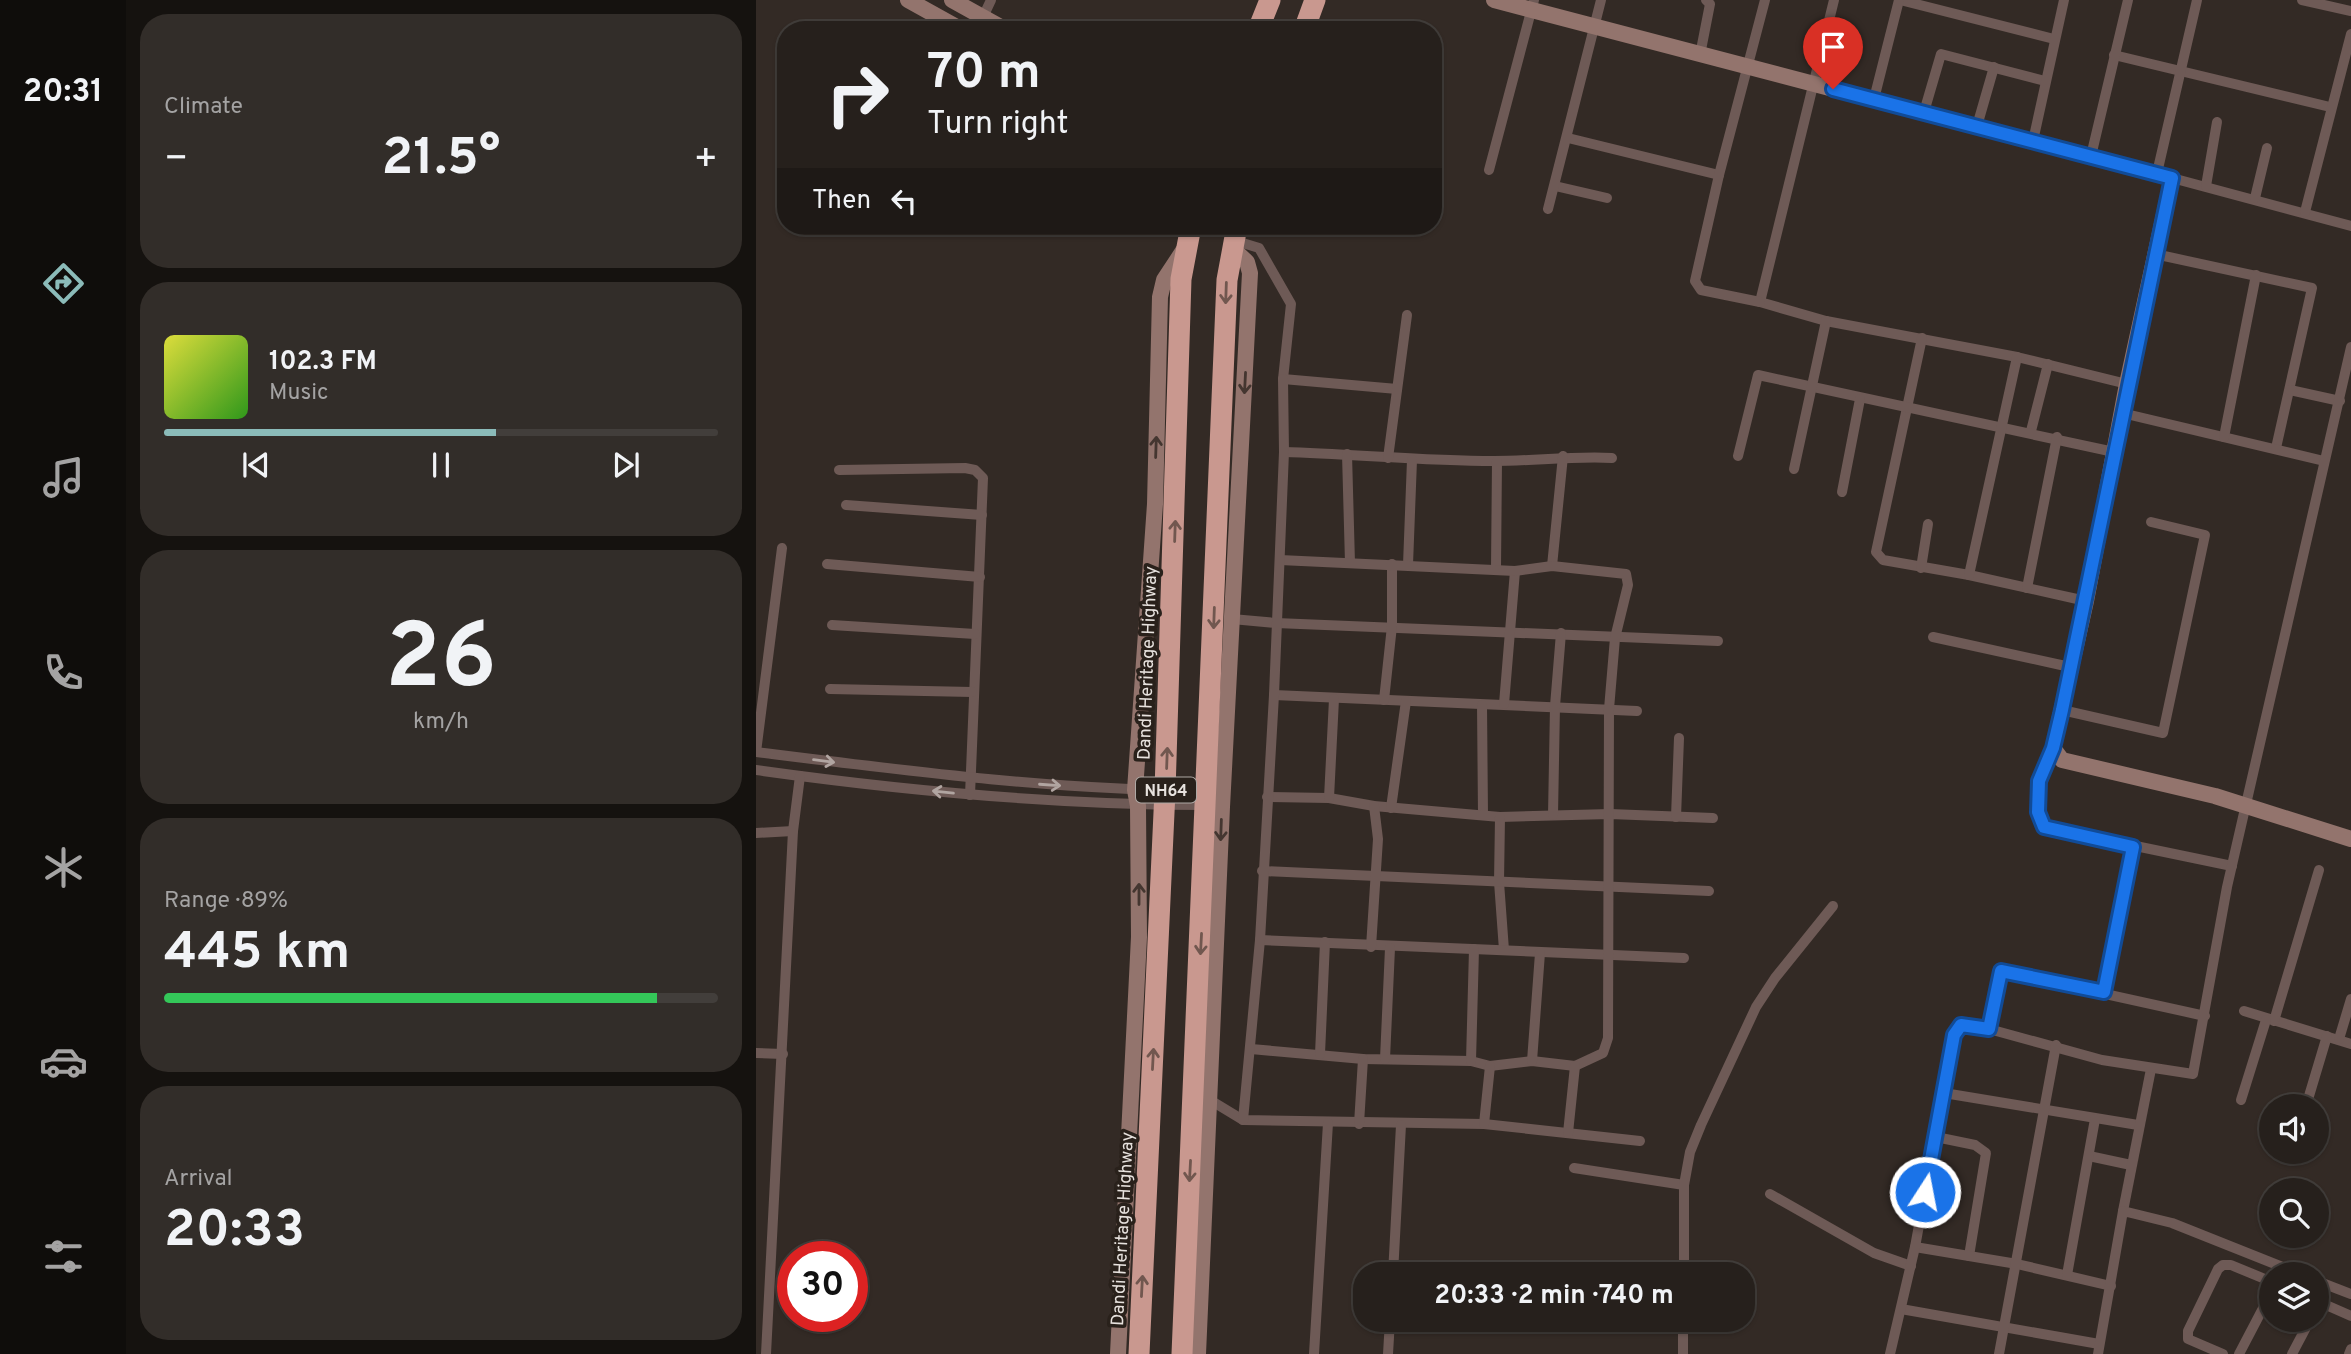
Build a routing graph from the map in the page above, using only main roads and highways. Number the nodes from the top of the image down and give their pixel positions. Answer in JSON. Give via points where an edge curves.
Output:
{"nodes":[{"id":1,"x":1315,"y":0,"type":"edge"},
{"id":2,"x":1307,"y":21,"type":"edge"},
{"id":3,"x":1189,"y":235,"type":"edge"},
{"id":4,"x":1234,"y":238,"type":"edge"},
{"id":5,"x":1139,"y":1354,"type":"edge"},
{"id":6,"x":1182,"y":1354,"type":"edge"}],
"edges":[{"from":1,"to":2,"type":"highway"},
{"from":5,"to":3,"type":"highway","name":"Dandi Heritage Highway","number":"NH64","one_way":true,"via":[[1165,798],[1181,279]]},
{"from":4,"to":6,"type":"highway","number":"NH64","one_way":true,"via":[[1227,280]]}]}
